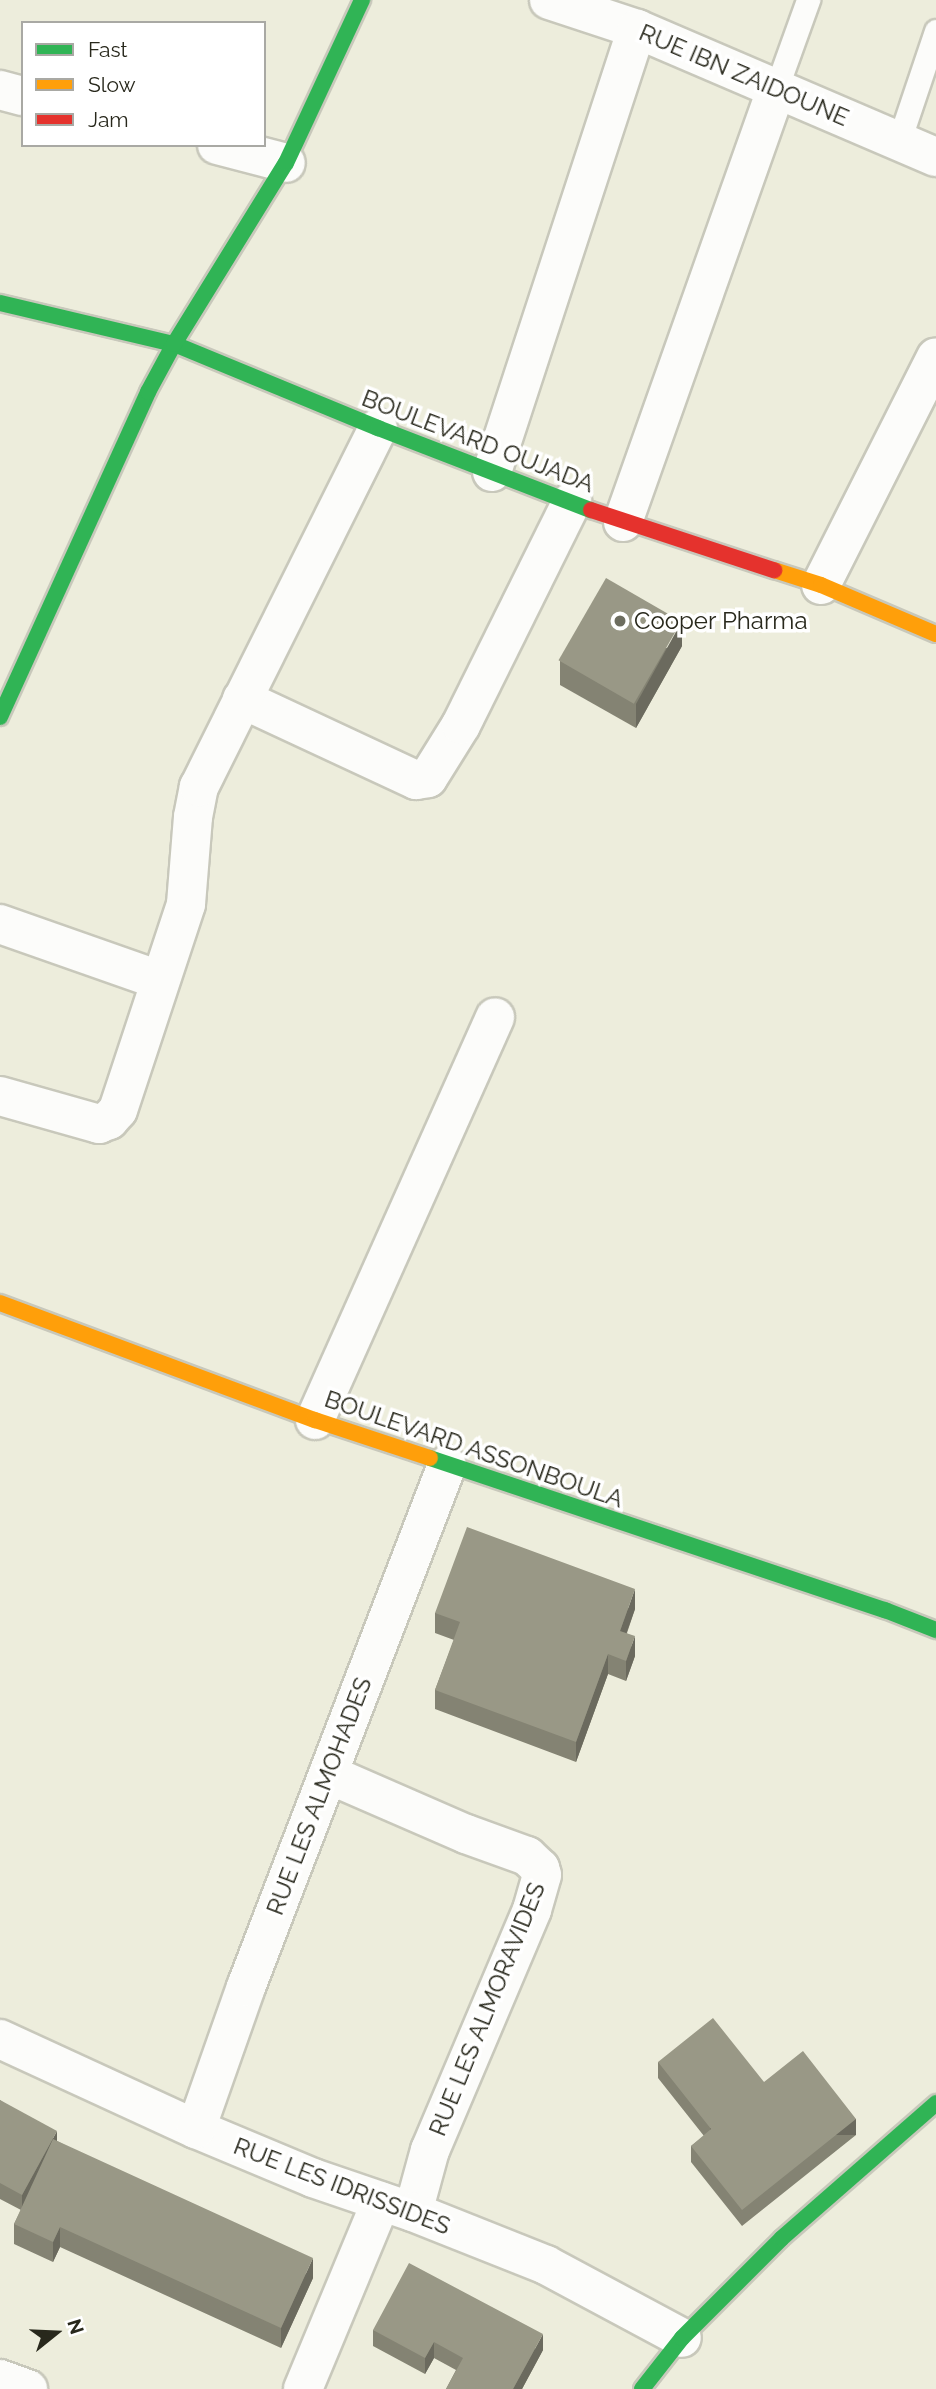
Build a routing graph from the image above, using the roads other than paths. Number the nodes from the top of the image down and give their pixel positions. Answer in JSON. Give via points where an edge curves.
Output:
{"nodes":[{"id":1,"x":362,"y":0,"type":"edge"},
{"id":2,"x":549,"y":0,"type":"edge"},
{"id":3,"x":808,"y":0,"type":"edge"},
{"id":4,"x":637,"y":29,"type":"junction"},
{"id":5,"x":936,"y":31,"type":"edge"},
{"id":6,"x":776,"y":89,"type":"junction"},
{"id":7,"x":0,"y":90,"type":"edge"},
{"id":8,"x":21,"y":95,"type":"edge"},
{"id":9,"x":899,"y":141,"type":"junction"},
{"id":10,"x":225,"y":147,"type":"edge"},
{"id":11,"x":936,"y":157,"type":"edge"},
{"id":12,"x":286,"y":163,"type":"junction"},
{"id":13,"x":0,"y":303,"type":"edge"},
{"id":14,"x":174,"y":344,"type":"junction"},
{"id":15,"x":936,"y":356,"type":"edge"},
{"id":16,"x":378,"y":428,"type":"junction"},
{"id":17,"x":492,"y":471,"type":"junction"},
{"id":18,"x":572,"y":501,"type":"junction"},
{"id":19,"x":623,"y":522,"type":"junction"},
{"id":20,"x":821,"y":585,"type":"junction"},
{"id":21,"x":936,"y":634,"type":"edge"},
{"id":22,"x":242,"y":699,"type":"junction"},
{"id":23,"x":0,"y":717,"type":"edge"},
{"id":24,"x":0,"y":924,"type":"edge"},
{"id":25,"x":159,"y":980,"type":"junction"},
{"id":26,"x":495,"y":1017,"type":"dead end"},
{"id":27,"x":0,"y":1096,"type":"edge"},
{"id":28,"x":0,"y":1303,"type":"edge"},
{"id":29,"x":315,"y":1420,"type":"junction"},
{"id":30,"x":447,"y":1465,"type":"junction"},
{"id":31,"x":936,"y":1630,"type":"edge"},
{"id":32,"x":328,"y":1774,"type":"junction"},
{"id":33,"x":0,"y":2039,"type":"edge"},
{"id":34,"x":936,"y":2103,"type":"edge"},
{"id":35,"x":196,"y":2129,"type":"junction"},
{"id":36,"x":397,"y":2207,"type":"junction"},
{"id":37,"x":682,"y":2338,"type":"junction"},
{"id":38,"x":0,"y":2379,"type":"edge"},
{"id":39,"x":28,"y":2389,"type":"edge"},
{"id":40,"x":303,"y":2389,"type":"edge"},
{"id":41,"x":642,"y":2389,"type":"edge"}],
"edges":[{"from":1,"to":12,"type":"street"},
{"from":2,"to":4,"type":"street","name":"RUE IBN ZAIDOUNE"},
{"from":3,"to":6,"type":"lane"},
{"from":4,"to":6,"type":"street","name":"RUE IBN ZAIDOUNE"},
{"from":4,"to":17,"type":"street"},
{"from":5,"to":9,"type":"lane"},
{"from":6,"to":9,"type":"street","name":"RUE IBN ZAIDOUNE"},
{"from":6,"to":19,"type":"street"},
{"from":7,"to":8,"type":"street"},
{"from":9,"to":11,"type":"street","name":"RUE IBN ZAIDOUNE"},
{"from":10,"to":12,"type":"street"},
{"from":12,"to":14,"type":"street"},
{"from":13,"to":14,"type":"street","name":"BOULEVARD OUJADA"},
{"from":14,"to":16,"type":"street","name":"BOULEVARD OUJADA"},
{"from":14,"to":23,"type":"street"},
{"from":15,"to":20,"type":"street"},
{"from":16,"to":17,"type":"street","name":"BOULEVARD OUJADA"},
{"from":16,"to":22,"type":"street"},
{"from":17,"to":18,"type":"street","name":"BOULEVARD OUJADA"},
{"from":18,"to":19,"type":"street","name":"BOULEVARD OUJADA"},
{"from":18,"to":22,"type":"street","via":[[461,725],[428,778],[416,780]]},
{"from":19,"to":20,"type":"street","name":"BOULEVARD OUJADA"},
{"from":20,"to":21,"type":"street","name":"BOULEVARD OUJADA"},
{"from":22,"to":25,"type":"street","via":[[199,787],[186,904]]},
{"from":24,"to":25,"type":"street"},
{"from":25,"to":27,"type":"street","via":[[118,1110],[109,1120],[99,1124]]},
{"from":26,"to":29,"type":"street"},
{"from":28,"to":29,"type":"street","name":"BOULEVARD ASSONBOULA"},
{"from":29,"to":30,"type":"street","name":"BOULEVARD ASSONBOULA"},
{"from":30,"to":31,"type":"street","name":"BOULEVARD ASSONBOULA"},
{"from":30,"to":32,"type":"street","name":"RUE LES ALMOHADES"},
{"from":32,"to":35,"type":"street","name":"RUE LES ALMOHADES"},
{"from":32,"to":36,"type":"street","name":"RUE LES ALMORAVIDES","via":[[527,1856],[542,1875],[435,2139]]},
{"from":33,"to":35,"type":"street","name":"RUE LES IDRISSIDES"},
{"from":34,"to":37,"type":"street","via":[[782,2238]]},
{"from":35,"to":36,"type":"street","name":"RUE LES IDRISSIDES"},
{"from":36,"to":37,"type":"street","name":"RUE LES IDRISSIDES","via":[[546,2265]]},
{"from":36,"to":40,"type":"street","name":"RUE LES ALMORAVIDES"},
{"from":37,"to":41,"type":"street"},
{"from":38,"to":39,"type":"street"}]}
